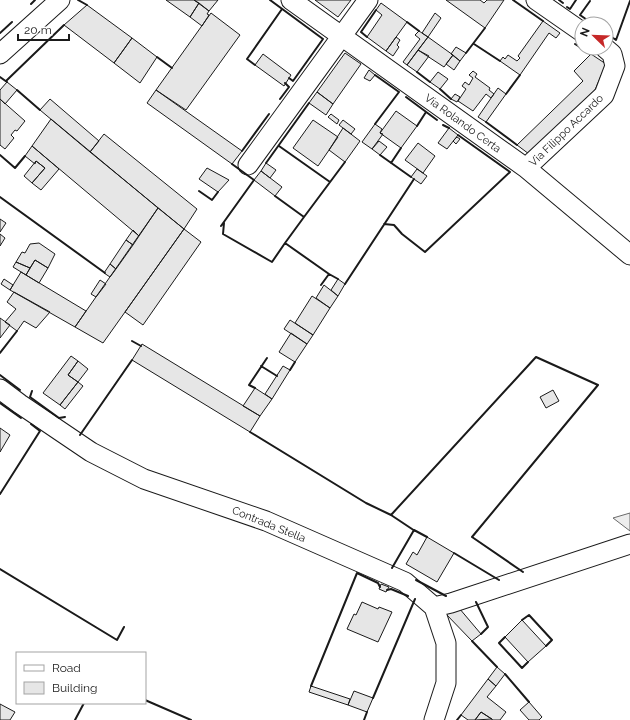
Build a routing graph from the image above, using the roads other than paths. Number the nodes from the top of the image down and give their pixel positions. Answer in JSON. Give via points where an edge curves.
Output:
{"nodes":[{"id":1,"x":60,"y":0,"type":"edge"},
{"id":2,"x":291,"y":0,"type":"edge"},
{"id":3,"x":368,"y":0,"type":"edge"},
{"id":4,"x":536,"y":0,"type":"edge"},
{"id":5,"x":574,"y":26,"type":"edge"},
{"id":6,"x":341,"y":36,"type":"junction"},
{"id":7,"x":0,"y":54,"type":"edge"},
{"id":8,"x":612,"y":56,"type":"edge"},
{"id":9,"x":248,"y":165,"type":"dead end"},
{"id":10,"x":526,"y":168,"type":"junction"},
{"id":11,"x":630,"y":255,"type":"edge"},
{"id":12,"x":0,"y":389,"type":"edge"},
{"id":13,"x":630,"y":544,"type":"edge"},
{"id":14,"x":434,"y":606,"type":"junction"},
{"id":15,"x":434,"y":720,"type":"edge"}],
"edges":[{"from":1,"to":7,"type":"street"},
{"from":2,"to":6,"type":"street","name":"Via Rolando Certa"},
{"from":3,"to":6,"type":"street"},
{"from":4,"to":5,"type":"street"},
{"from":6,"to":9,"type":"street"},
{"from":6,"to":10,"type":"street","name":"Via Rolando Certa"},
{"from":8,"to":10,"type":"street","name":"Via Filippo Accardo","via":[[615,66],[604,95]]},
{"from":10,"to":11,"type":"street","name":"Via Rolando Certa"},
{"from":12,"to":14,"type":"street","name":"Contrada Stella","via":[[91,452],[144,479],[266,521],[376,569],[405,582]]},
{"from":13,"to":14,"type":"street","via":[[451,603]]},
{"from":14,"to":15,"type":"street","via":[[446,643],[446,683]]}]}
